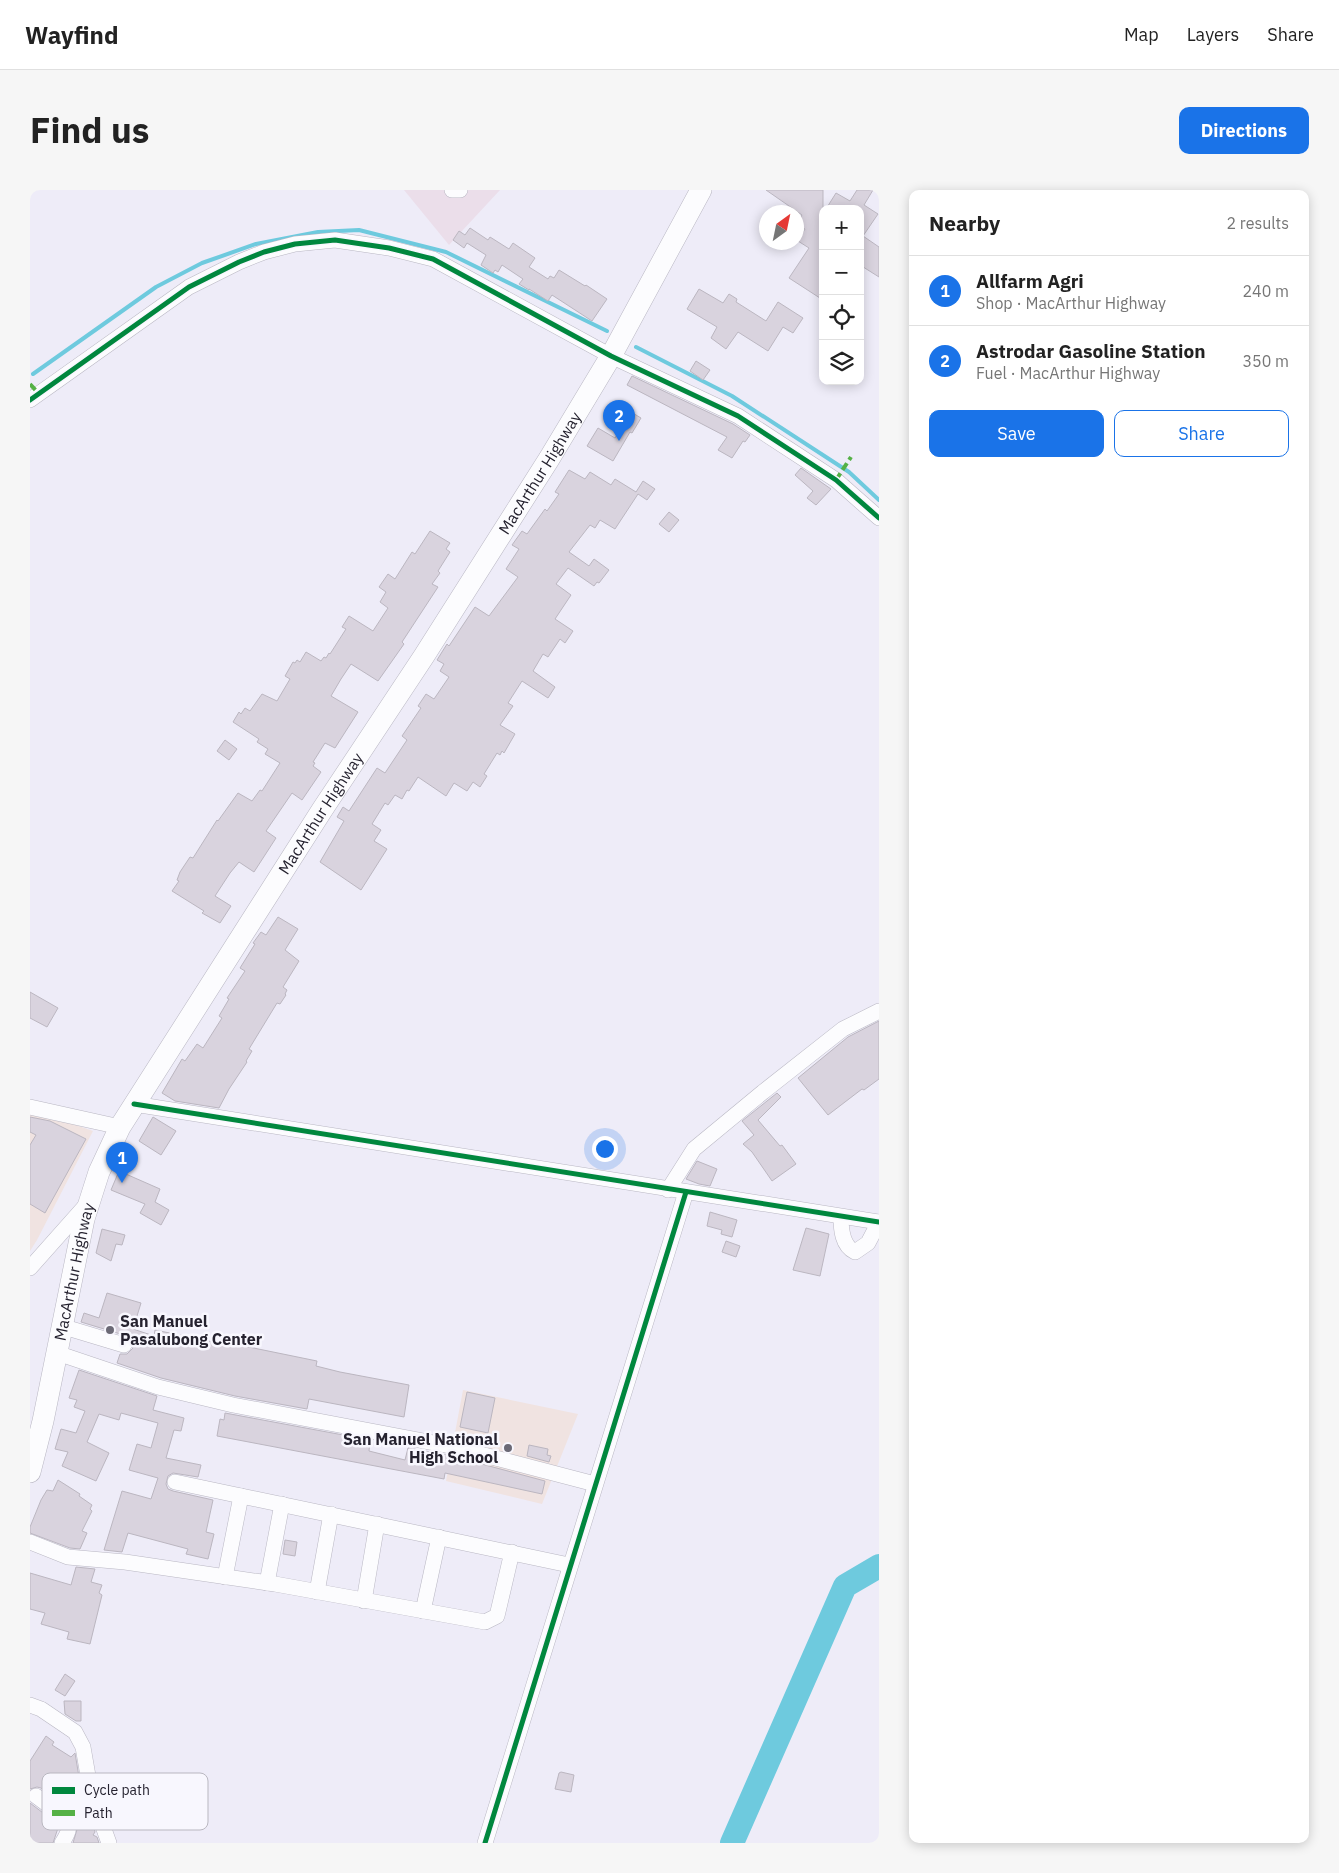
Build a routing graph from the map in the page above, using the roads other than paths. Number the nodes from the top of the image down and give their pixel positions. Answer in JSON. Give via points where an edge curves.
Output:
{"nodes":[{"id":1,"x":452,"y":190,"type":"edge"},
{"id":2,"x":460,"y":190,"type":"edge"},
{"id":3,"x":701,"y":190,"type":"edge"},
{"id":4,"x":611,"y":356,"type":"junction"},
{"id":5,"x":30,"y":400,"type":"edge"},
{"id":6,"x":879,"y":518,"type":"edge"},
{"id":7,"x":879,"y":1011,"type":"edge"},
{"id":8,"x":134,"y":1104,"type":"junction"},
{"id":9,"x":30,"y":1107,"type":"edge"},
{"id":10,"x":120,"y":1128,"type":"junction"},
{"id":11,"x":668,"y":1190,"type":"junction"},
{"id":12,"x":686,"y":1192,"type":"junction"},
{"id":13,"x":88,"y":1202,"type":"junction"},
{"id":14,"x":841,"y":1217,"type":"junction"},
{"id":15,"x":879,"y":1222,"type":"edge"},
{"id":16,"x":30,"y":1268,"type":"edge"},
{"id":17,"x":61,"y":1326,"type":"junction"},
{"id":18,"x":124,"y":1344,"type":"dead end"},
{"id":19,"x":57,"y":1353,"type":"junction"},
{"id":20,"x":30,"y":1472,"type":"edge"},
{"id":21,"x":175,"y":1482,"type":"dead end"},
{"id":22,"x":595,"y":1484,"type":"junction"},
{"id":23,"x":241,"y":1496,"type":"junction"},
{"id":24,"x":282,"y":1504,"type":"junction"},
{"id":25,"x":331,"y":1514,"type":"junction"},
{"id":26,"x":377,"y":1524,"type":"junction"},
{"id":27,"x":439,"y":1537,"type":"junction"},
{"id":28,"x":30,"y":1542,"type":"edge"},
{"id":29,"x":512,"y":1552,"type":"junction"},
{"id":30,"x":569,"y":1565,"type":"junction"},
{"id":31,"x":225,"y":1577,"type":"junction"},
{"id":32,"x":267,"y":1583,"type":"junction"},
{"id":33,"x":317,"y":1592,"type":"junction"},
{"id":34,"x":364,"y":1600,"type":"junction"},
{"id":35,"x":423,"y":1611,"type":"junction"},
{"id":36,"x":30,"y":1705,"type":"edge"},
{"id":37,"x":88,"y":1773,"type":"edge"},
{"id":38,"x":36,"y":1796,"type":"dead end"},
{"id":39,"x":42,"y":1800,"type":"edge"},
{"id":40,"x":69,"y":1830,"type":"edge"},
{"id":41,"x":104,"y":1830,"type":"edge"},
{"id":42,"x":62,"y":1843,"type":"edge"},
{"id":43,"x":109,"y":1843,"type":"edge"},
{"id":44,"x":485,"y":1843,"type":"edge"}],
"edges":[{"from":1,"to":2,"type":"street"},
{"from":3,"to":4,"type":"highway","name":"MacArthur Highway"},
{"from":4,"to":5,"type":"street","via":[[433,259],[335,240],[295,244],[264,252],[189,287]]},
{"from":4,"to":6,"type":"street","via":[[738,416],[836,480]]},
{"from":4,"to":8,"type":"highway","name":"MacArthur Highway","via":[[424,656]]},
{"from":7,"to":11,"type":"street","via":[[844,1029],[694,1149]]},
{"from":8,"to":10,"type":"highway","name":"MacArthur Highway"},
{"from":8,"to":11,"type":"street"},
{"from":9,"to":10,"type":"street"},
{"from":10,"to":13,"type":"highway","name":"MacArthur Highway"},
{"from":11,"to":12,"type":"street"},
{"from":12,"to":14,"type":"street"},
{"from":12,"to":22,"type":"street"},
{"from":13,"to":16,"type":"street"},
{"from":13,"to":17,"type":"highway","name":"MacArthur Highway"},
{"from":14,"to":15,"type":"street"},
{"from":14,"to":15,"type":"street","via":[[844,1238],[855,1252],[865,1247]]},
{"from":17,"to":18,"type":"street"},
{"from":17,"to":19,"type":"highway","name":"MacArthur Highway"},
{"from":19,"to":20,"type":"highway","name":"MacArthur Highway"},
{"from":19,"to":22,"type":"street","via":[[158,1387],[233,1405],[450,1446]]},
{"from":21,"to":23,"type":"street"},
{"from":22,"to":30,"type":"street"},
{"from":23,"to":24,"type":"street"},
{"from":23,"to":31,"type":"street"},
{"from":24,"to":25,"type":"street"},
{"from":24,"to":32,"type":"street"},
{"from":25,"to":26,"type":"street"},
{"from":25,"to":33,"type":"street"},
{"from":26,"to":27,"type":"street"},
{"from":26,"to":34,"type":"street"},
{"from":27,"to":29,"type":"street"},
{"from":27,"to":35,"type":"street"},
{"from":28,"to":31,"type":"street","via":[[68,1557]]},
{"from":29,"to":30,"type":"street"},
{"from":29,"to":35,"type":"street","via":[[497,1616],[485,1622]]},
{"from":30,"to":44,"type":"street"},
{"from":31,"to":32,"type":"street"},
{"from":32,"to":33,"type":"street"},
{"from":33,"to":34,"type":"street"},
{"from":34,"to":35,"type":"street"},
{"from":36,"to":37,"type":"street","via":[[75,1732],[83,1747]]},
{"from":38,"to":39,"type":"street"},
{"from":40,"to":42,"type":"street"},
{"from":41,"to":43,"type":"street"}]}
